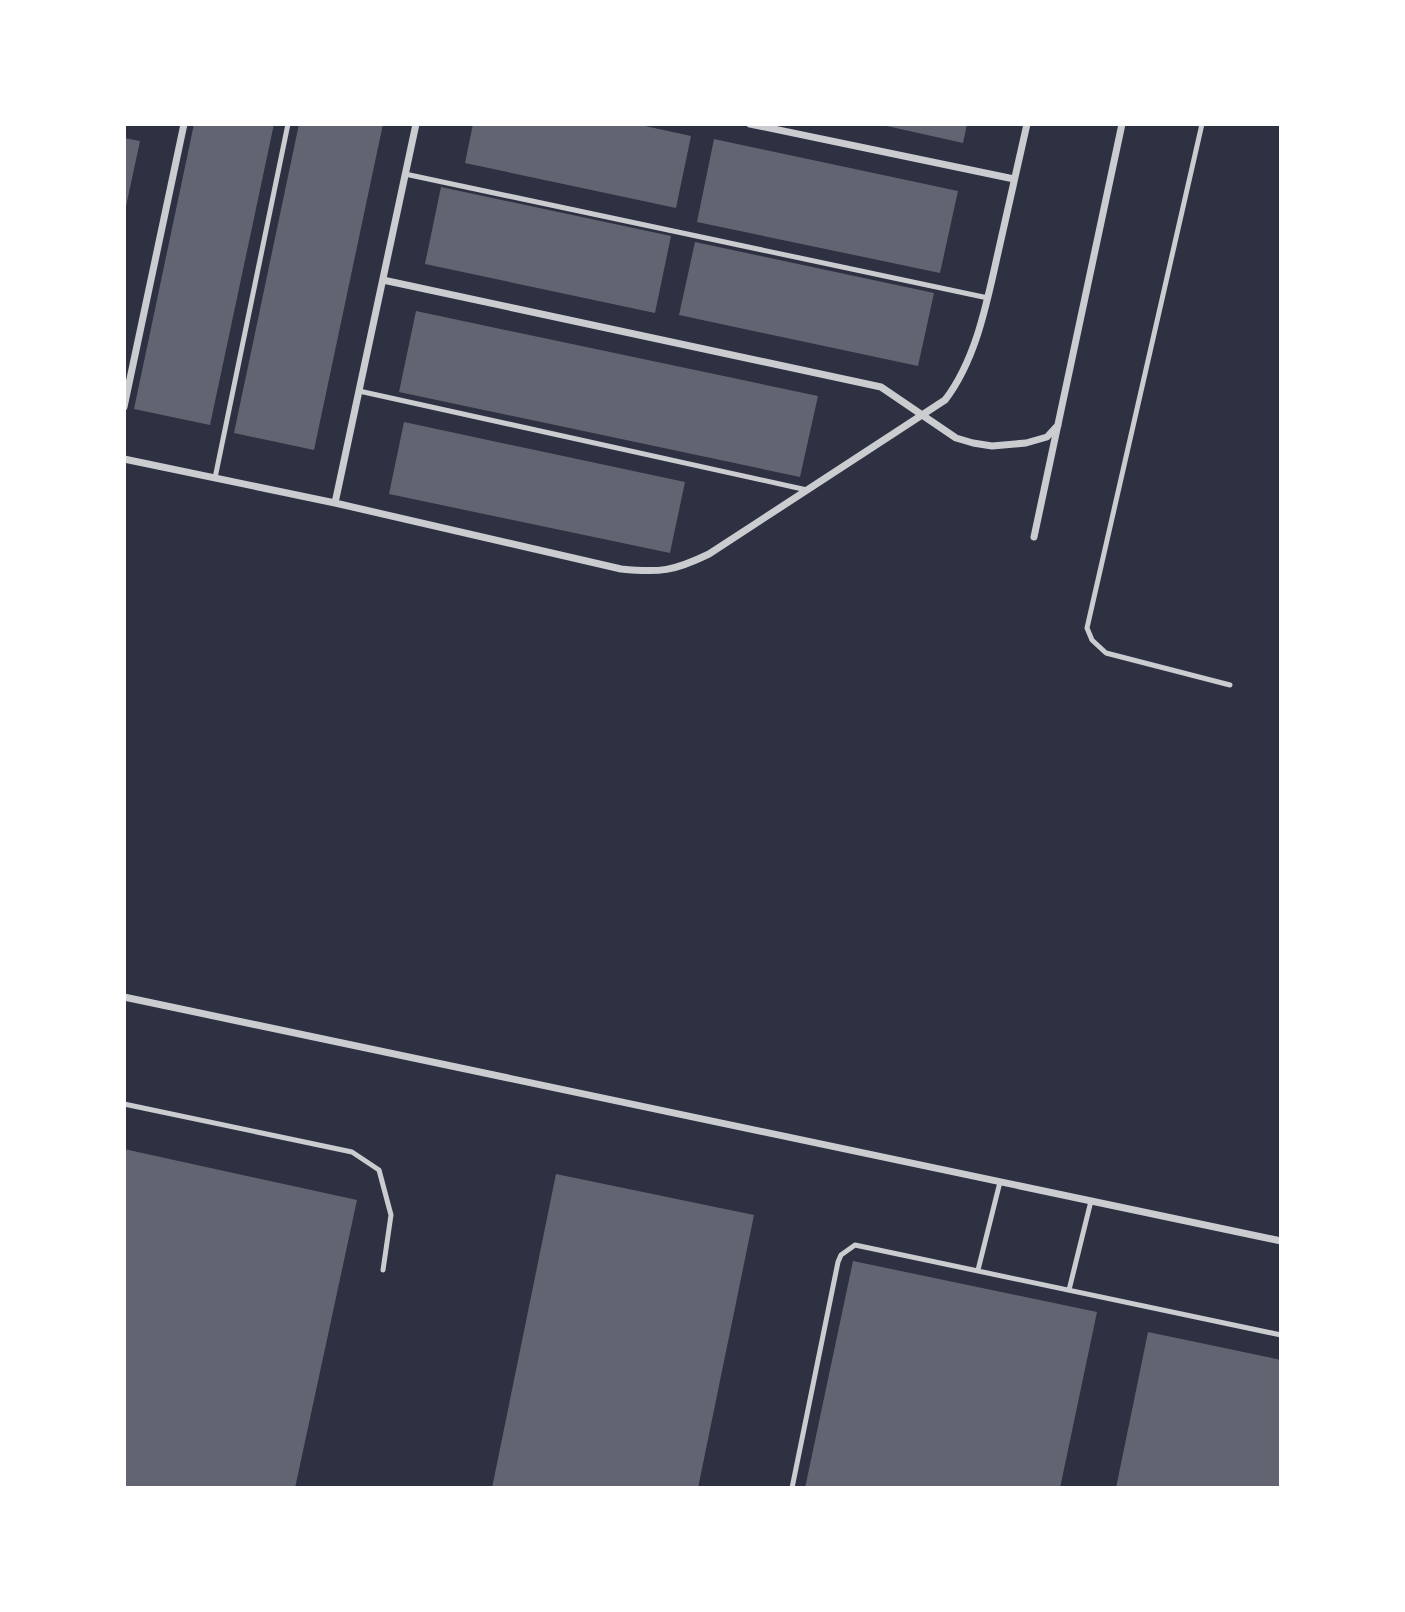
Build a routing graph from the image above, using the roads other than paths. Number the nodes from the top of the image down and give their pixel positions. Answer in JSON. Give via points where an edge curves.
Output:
{"nodes":[{"id":1,"x":184,"y":124,"type":"edge"},
{"id":2,"x":288,"y":124,"type":"edge"},
{"id":3,"x":416,"y":124,"type":"edge"},
{"id":4,"x":750,"y":124,"type":"edge"},
{"id":5,"x":1027,"y":124,"type":"edge"},
{"id":6,"x":1122,"y":124,"type":"edge"},
{"id":7,"x":1202,"y":124,"type":"edge"},
{"id":8,"x":405,"y":174,"type":"junction"},
{"id":9,"x":1014,"y":180,"type":"junction"},
{"id":10,"x":383,"y":279,"type":"junction"},
{"id":11,"x":988,"y":298,"type":"junction"},
{"id":12,"x":359,"y":391,"type":"junction"},
{"id":13,"x":124,"y":407,"type":"edge"},
{"id":14,"x":922,"y":415,"type":"junction"},
{"id":15,"x":1058,"y":425,"type":"junction"},
{"id":16,"x":124,"y":459,"type":"edge"},
{"id":17,"x":215,"y":478,"type":"junction"},
{"id":18,"x":808,"y":490,"type":"junction"},
{"id":19,"x":335,"y":503,"type":"junction"},
{"id":20,"x":1034,"y":537,"type":"dead end"},
{"id":21,"x":1230,"y":685,"type":"dead end"},
{"id":22,"x":124,"y":997,"type":"edge"},
{"id":23,"x":124,"y":1104,"type":"edge"},
{"id":24,"x":1000,"y":1182,"type":"junction"},
{"id":25,"x":1091,"y":1201,"type":"junction"},
{"id":26,"x":1281,"y":1241,"type":"edge"},
{"id":27,"x":383,"y":1270,"type":"dead end"},
{"id":28,"x":978,"y":1270,"type":"junction"},
{"id":29,"x":1069,"y":1290,"type":"junction"},
{"id":30,"x":1281,"y":1335,"type":"edge"},
{"id":31,"x":792,"y":1488,"type":"edge"}],
"edges":[{"from":1,"to":13,"type":"street"},
{"from":2,"to":17,"type":"lane"},
{"from":3,"to":8,"type":"street"},
{"from":4,"to":9,"type":"street"},
{"from":5,"to":9,"type":"street"},
{"from":6,"to":15,"type":"street"},
{"from":7,"to":21,"type":"lane","via":[[1087,628],[1106,653]]},
{"from":8,"to":10,"type":"street"},
{"from":8,"to":11,"type":"lane"},
{"from":9,"to":11,"type":"street"},
{"from":10,"to":12,"type":"street"},
{"from":10,"to":14,"type":"street","via":[[880,387]]},
{"from":11,"to":14,"type":"street","via":[[958,383],[945,400]]},
{"from":12,"to":18,"type":"lane"},
{"from":12,"to":19,"type":"street"},
{"from":14,"to":15,"type":"street","via":[[956,438],[992,446],[1046,437]]},
{"from":14,"to":18,"type":"street"},
{"from":15,"to":20,"type":"street"},
{"from":16,"to":17,"type":"street"},
{"from":17,"to":19,"type":"street"},
{"from":18,"to":19,"type":"street","via":[[709,554],[680,568],[653,572],[621,569]]},
{"from":22,"to":24,"type":"street"},
{"from":23,"to":27,"type":"lane","via":[[352,1152],[379,1170],[391,1215]]},
{"from":24,"to":25,"type":"street"},
{"from":24,"to":28,"type":"lane"},
{"from":25,"to":26,"type":"street"},
{"from":25,"to":29,"type":"lane"},
{"from":28,"to":29,"type":"lane"},
{"from":28,"to":31,"type":"lane","via":[[864,1246],[841,1255]]},
{"from":29,"to":30,"type":"lane"}]}
